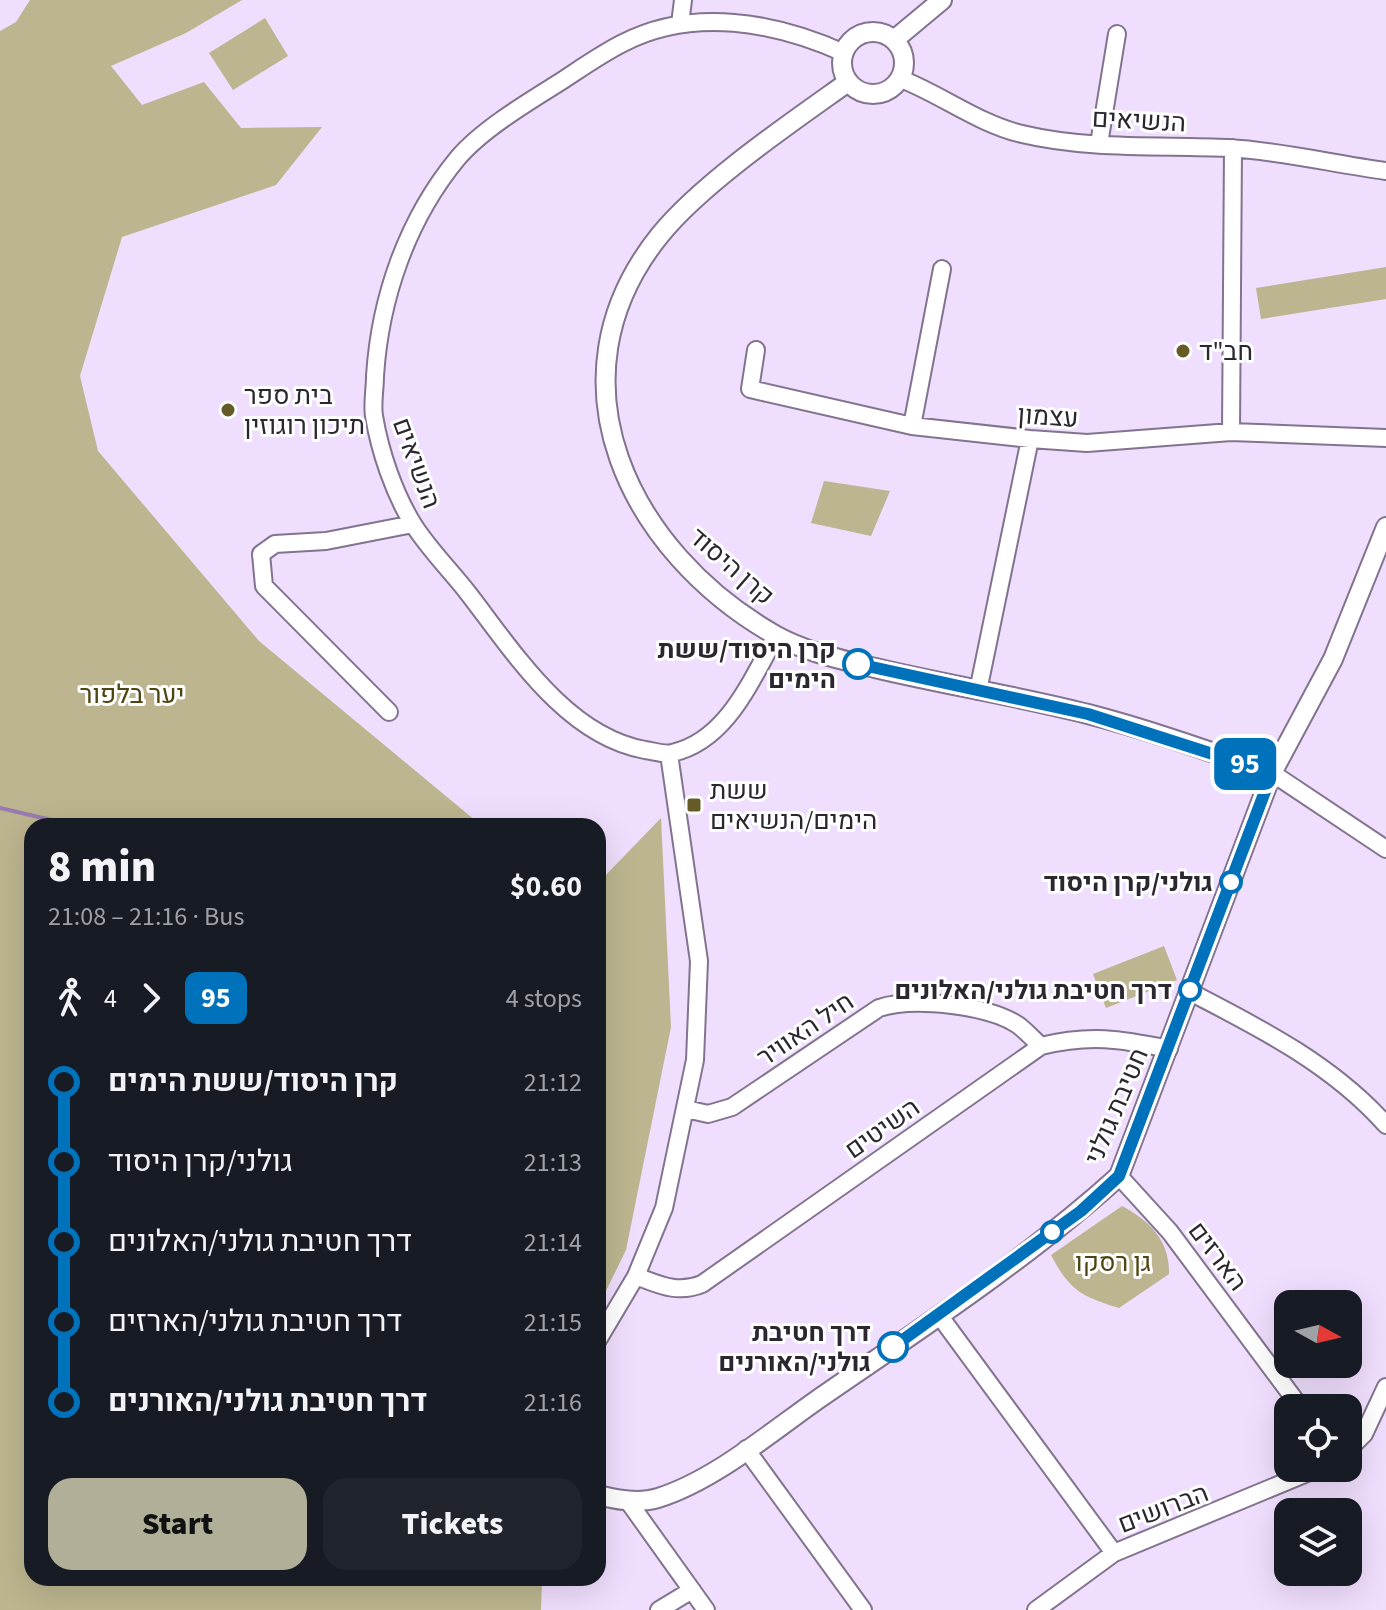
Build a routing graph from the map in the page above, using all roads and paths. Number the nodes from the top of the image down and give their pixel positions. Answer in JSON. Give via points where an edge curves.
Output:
{"nodes":[{"id":1,"x":683,"y":0,"type":"edge"},
{"id":2,"x":942,"y":0,"type":"edge"},
{"id":3,"x":680,"y":24,"type":"junction"},
{"id":4,"x":1117,"y":34,"type":"dead end"},
{"id":5,"x":894,"y":40,"type":"junction"},
{"id":6,"x":844,"y":53,"type":"junction"},
{"id":7,"x":901,"y":79,"type":"junction"},
{"id":8,"x":848,"y":82,"type":"junction"},
{"id":9,"x":1099,"y":144,"type":"junction"},
{"id":10,"x":1233,"y":148,"type":"junction"},
{"id":11,"x":1386,"y":171,"type":"edge"},
{"id":12,"x":942,"y":269,"type":"dead end"},
{"id":13,"x":756,"y":350,"type":"dead end"},
{"id":14,"x":912,"y":426,"type":"junction"},
{"id":15,"x":1231,"y":432,"type":"junction"},
{"id":16,"x":1386,"y":438,"type":"edge"},
{"id":17,"x":1030,"y":439,"type":"junction"},
{"id":18,"x":413,"y":524,"type":"junction"},
{"id":19,"x":1386,"y":527,"type":"edge"},
{"id":20,"x":776,"y":636,"type":"junction"},
{"id":21,"x":978,"y":691,"type":"junction"},
{"id":22,"x":389,"y":712,"type":"dead end"},
{"id":23,"x":669,"y":754,"type":"junction"},
{"id":24,"x":1272,"y":773,"type":"junction"},
{"id":25,"x":1386,"y":849,"type":"edge"},
{"id":26,"x":1190,"y":992,"type":"junction"},
{"id":27,"x":1041,"y":1046,"type":"junction"},
{"id":28,"x":1169,"y":1049,"type":"junction"},
{"id":29,"x":686,"y":1109,"type":"junction"},
{"id":30,"x":1386,"y":1125,"type":"edge"},
{"id":31,"x":1119,"y":1176,"type":"junction"},
{"id":32,"x":636,"y":1276,"type":"junction"},
{"id":33,"x":939,"y":1315,"type":"junction"},
{"id":34,"x":606,"y":1327,"type":"edge"},
{"id":35,"x":1386,"y":1387,"type":"edge"},
{"id":36,"x":1291,"y":1394,"type":"edge"},
{"id":37,"x":1362,"y":1436,"type":"edge"},
{"id":38,"x":746,"y":1449,"type":"junction"},
{"id":39,"x":1288,"y":1482,"type":"edge"},
{"id":40,"x":606,"y":1497,"type":"edge"},
{"id":41,"x":628,"y":1501,"type":"junction"},
{"id":42,"x":1114,"y":1553,"type":"junction"},
{"id":43,"x":692,"y":1590,"type":"junction"},
{"id":44,"x":659,"y":1610,"type":"edge"},
{"id":45,"x":706,"y":1610,"type":"edge"},
{"id":46,"x":863,"y":1610,"type":"edge"},
{"id":47,"x":1036,"y":1610,"type":"edge"}],
"edges":[{"from":1,"to":3,"type":"street"},
{"from":2,"to":5,"type":"street"},
{"from":3,"to":6,"type":"street","name":"הנשיאים","via":[[735,22],[778,28]]},
{"from":3,"to":18,"type":"street","name":"הנשיאים","via":[[624,42],[524,104],[458,158],[418,219],[387,291],[377,346],[374,413],[386,462]]},
{"from":4,"to":9,"type":"street"},
{"from":5,"to":6,"type":"street","via":[[879,32],[861,34]]},
{"from":5,"to":7,"type":"street","via":[[904,54]]},
{"from":6,"to":8,"type":"street"},
{"from":7,"to":8,"type":"street","via":[[875,95]]},
{"from":7,"to":9,"type":"street","name":"הנשיאים","via":[[1023,134]]},
{"from":8,"to":20,"type":"street","name":"קרן היסוד","via":[[708,190],[660,235],[614,318],[605,374],[617,461],[643,511],[672,551],[711,588]]},
{"from":9,"to":10,"type":"street","name":"הנשיאים"},
{"from":10,"to":11,"type":"street","name":"הנשיאים"},
{"from":10,"to":15,"type":"street"},
{"from":12,"to":14,"type":"street"},
{"from":13,"to":14,"type":"street","name":"עצמון","via":[[750,389]]},
{"from":14,"to":17,"type":"street","name":"עצמון"},
{"from":15,"to":16,"type":"street","name":"עצמון"},
{"from":15,"to":17,"type":"street","name":"עצמון","via":[[1087,443]]},
{"from":17,"to":21,"type":"street"},
{"from":18,"to":22,"type":"street","via":[[326,541],[275,544],[261,554],[264,586]]},
{"from":18,"to":23,"type":"street","name":"הנשיאים","via":[[535,678],[571,712],[605,736]]},
{"from":19,"to":24,"type":"street","name":"חטיבת גולני","via":[[1333,659]]},
{"from":20,"to":21,"type":"street","name":"קרן היסוד","via":[[841,660]]},
{"from":20,"to":23,"type":"street","via":[[735,708],[716,729]]},
{"from":21,"to":24,"type":"street","name":"קרן היסוד","via":[[1088,714]]},
{"from":23,"to":29,"type":"street","via":[[699,961],[695,1060]]},
{"from":24,"to":25,"type":"street"},
{"from":24,"to":26,"type":"street","name":"חטיבת גולני"},
{"from":26,"to":28,"type":"street","name":"חטיבת גולני"},
{"from":26,"to":30,"type":"street","via":[[1333,1074]]},
{"from":27,"to":28,"type":"street","name":"השיטים","via":[[1112,1037]]},
{"from":27,"to":29,"type":"street","name":"חיל האוויר","via":[[1000,1017],[923,1000],[898,1002],[879,1008],[732,1107],[708,1114]]},
{"from":27,"to":32,"type":"street","name":"השיטים","via":[[702,1284],[686,1290],[667,1288]]},
{"from":28,"to":31,"type":"street","name":"חטיבת גולני"},
{"from":29,"to":32,"type":"street","via":[[664,1208]]},
{"from":31,"to":33,"type":"street","name":"חטיבת גולני","via":[[1081,1211]]},
{"from":31,"to":36,"type":"street","name":"הארזים","via":[[1170,1232]]},
{"from":32,"to":34,"type":"street"},
{"from":33,"to":38,"type":"street","name":"חטיבת גולני"},
{"from":33,"to":42,"type":"street"},
{"from":35,"to":37,"type":"street"},
{"from":38,"to":41,"type":"street","name":"חטיבת גולני","via":[[682,1489]]},
{"from":38,"to":46,"type":"street"},
{"from":39,"to":42,"type":"street","name":"הברושים"},
{"from":40,"to":41,"type":"street","name":"חטיבת גולני"},
{"from":41,"to":43,"type":"street"},
{"from":42,"to":47,"type":"street","name":"הברושים"},
{"from":43,"to":44,"type":"street"},
{"from":43,"to":45,"type":"street"}]}
